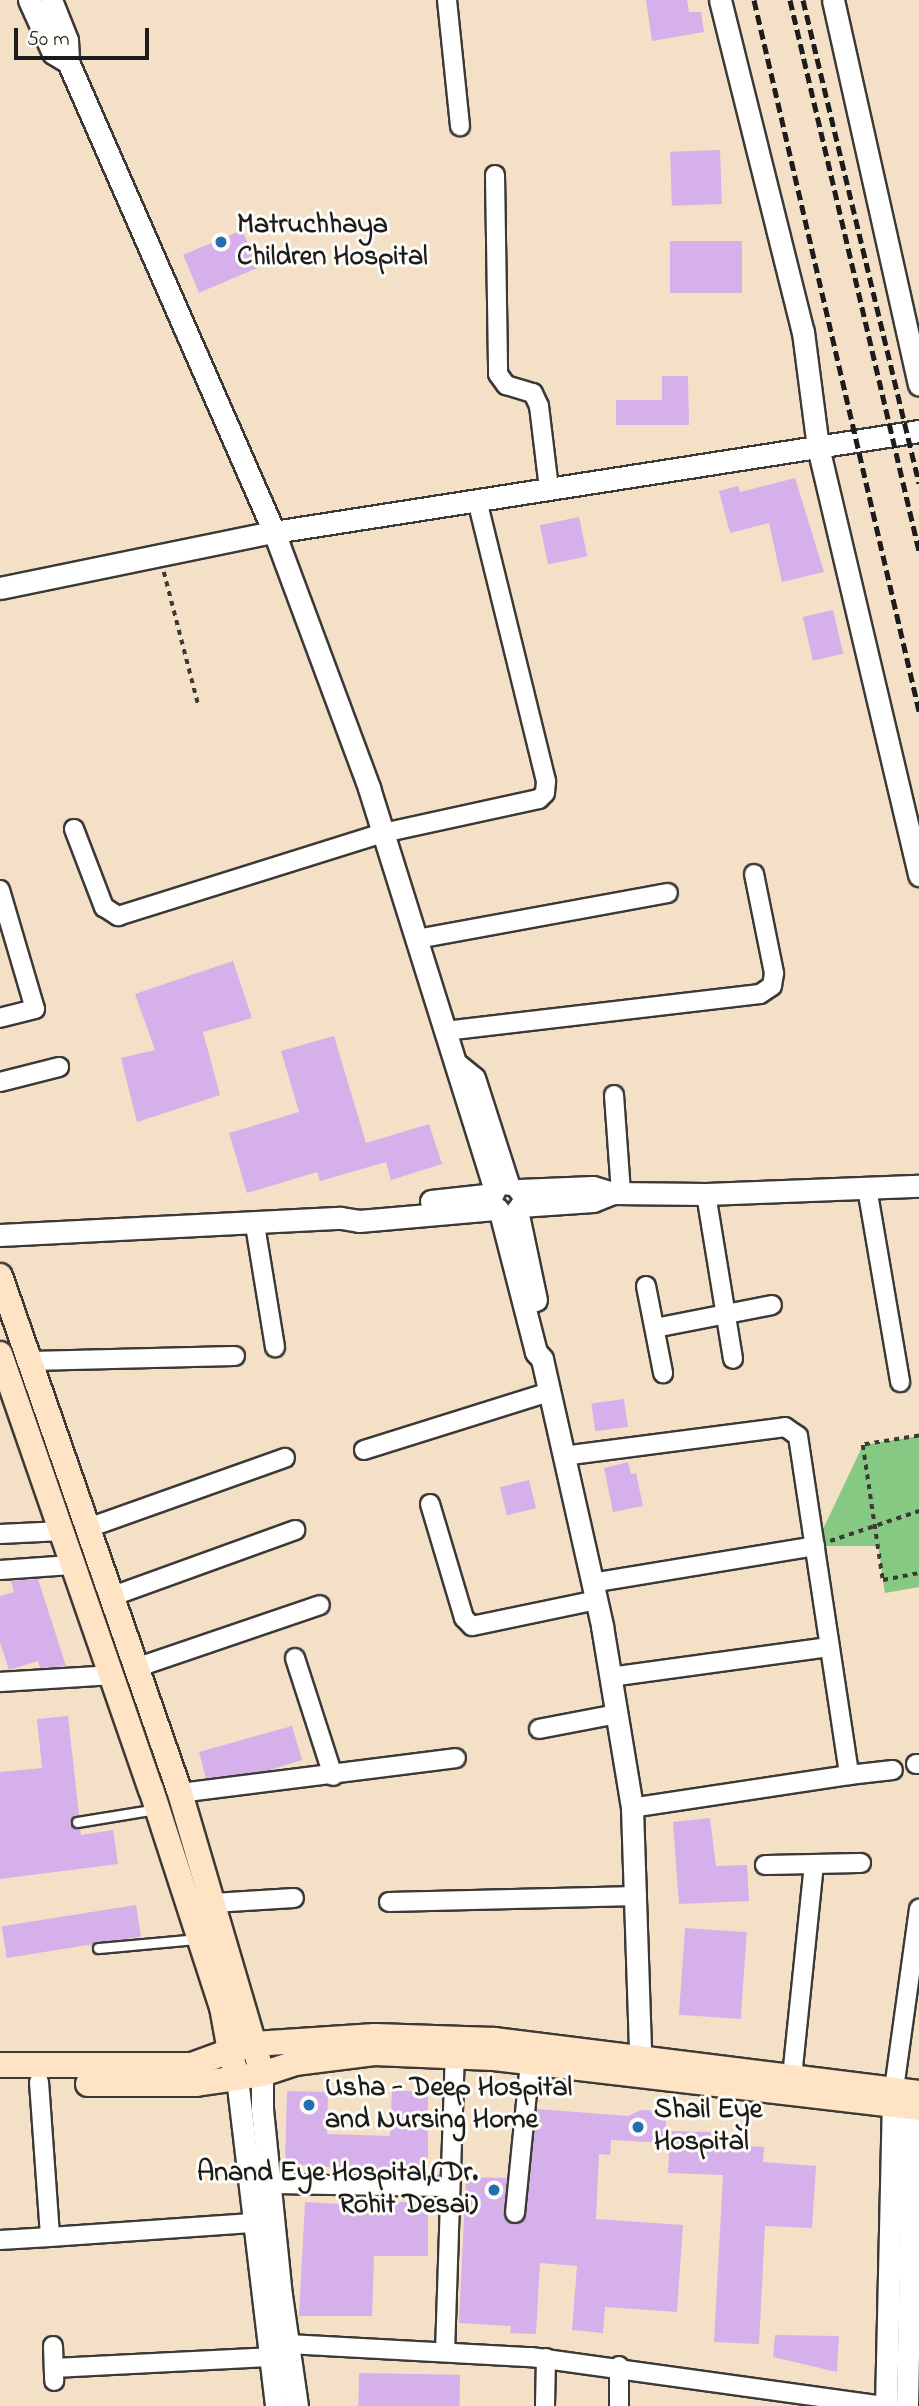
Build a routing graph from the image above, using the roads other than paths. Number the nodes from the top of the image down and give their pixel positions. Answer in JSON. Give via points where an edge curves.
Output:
{"nodes":[{"id":1,"x":29,"y":0,"type":"edge"},
{"id":2,"x":51,"y":0,"type":"edge"},
{"id":3,"x":447,"y":0,"type":"edge"},
{"id":4,"x":720,"y":0,"type":"edge"},
{"id":5,"x":833,"y":0,"type":"edge"},
{"id":6,"x":68,"y":62,"type":"junction"},
{"id":7,"x":460,"y":126,"type":"dead end"},
{"id":8,"x":495,"y":175,"type":"dead end"},
{"id":9,"x":912,"y":330,"type":"edge"},
{"id":10,"x":919,"y":385,"type":"edge"},
{"id":11,"x":919,"y":431,"type":"edge"},
{"id":12,"x":818,"y":447,"type":"junction"},
{"id":13,"x":549,"y":489,"type":"junction"},
{"id":14,"x":477,"y":500,"type":"junction"},
{"id":15,"x":274,"y":532,"type":"junction"},
{"id":16,"x":0,"y":588,"type":"edge"},
{"id":17,"x":74,"y":829,"type":"dead end"},
{"id":18,"x":383,"y":834,"type":"junction"},
{"id":19,"x":754,"y":874,"type":"dead end"},
{"id":20,"x":919,"y":875,"type":"edge"},
{"id":21,"x":0,"y":890,"type":"edge"},
{"id":22,"x":668,"y":892,"type":"dead end"},
{"id":23,"x":417,"y":939,"type":"junction"},
{"id":24,"x":0,"y":1018,"type":"edge"},
{"id":25,"x":446,"y":1031,"type":"junction"},
{"id":26,"x":59,"y":1067,"type":"dead end"},
{"id":27,"x":0,"y":1082,"type":"edge"},
{"id":28,"x":614,"y":1095,"type":"dead end"},
{"id":29,"x":919,"y":1186,"type":"edge"},
{"id":30,"x":867,"y":1188,"type":"junction"},
{"id":31,"x":617,"y":1193,"type":"junction"},
{"id":32,"x":706,"y":1194,"type":"junction"},
{"id":33,"x":506,"y":1200,"type":"junction"},
{"id":34,"x":255,"y":1225,"type":"junction"},
{"id":35,"x":0,"y":1235,"type":"edge"},
{"id":36,"x":0,"y":1276,"type":"edge"},
{"id":37,"x":646,"y":1286,"type":"dead end"},
{"id":38,"x":772,"y":1305,"type":"dead end"},
{"id":39,"x":726,"y":1314,"type":"junction"},
{"id":40,"x":655,"y":1328,"type":"junction"},
{"id":41,"x":275,"y":1347,"type":"dead end"},
{"id":42,"x":0,"y":1354,"type":"edge"},
{"id":43,"x":235,"y":1356,"type":"dead end"},
{"id":44,"x":733,"y":1359,"type":"dead end"},
{"id":45,"x":30,"y":1361,"type":"junction"},
{"id":46,"x":663,"y":1373,"type":"dead end"},
{"id":47,"x":901,"y":1382,"type":"dead end"},
{"id":48,"x":549,"y":1392,"type":"junction"},
{"id":49,"x":365,"y":1450,"type":"dead end"},
{"id":50,"x":563,"y":1456,"type":"junction"},
{"id":51,"x":285,"y":1458,"type":"dead end"},
{"id":52,"x":430,"y":1504,"type":"dead end"},
{"id":53,"x":88,"y":1528,"type":"junction"},
{"id":54,"x":295,"y":1530,"type":"dead end"},
{"id":55,"x":62,"y":1531,"type":"junction"},
{"id":56,"x":0,"y":1534,"type":"edge"},
{"id":57,"x":815,"y":1546,"type":"junction"},
{"id":58,"x":71,"y":1565,"type":"junction"},
{"id":59,"x":0,"y":1570,"type":"edge"},
{"id":60,"x":594,"y":1591,"type":"junction"},
{"id":61,"x":113,"y":1596,"type":"junction"},
{"id":62,"x":320,"y":1605,"type":"dead end"},
{"id":63,"x":830,"y":1647,"type":"junction"},
{"id":64,"x":295,"y":1658,"type":"dead end"},
{"id":65,"x":138,"y":1667,"type":"junction"},
{"id":66,"x":113,"y":1675,"type":"junction"},
{"id":67,"x":610,"y":1677,"type":"junction"},
{"id":68,"x":0,"y":1682,"type":"edge"},
{"id":69,"x":617,"y":1714,"type":"junction"},
{"id":70,"x":539,"y":1729,"type":"dead end"},
{"id":71,"x":456,"y":1758,"type":"dead end"},
{"id":72,"x":893,"y":1770,"type":"dead end"},
{"id":73,"x":849,"y":1775,"type":"junction"},
{"id":74,"x":332,"y":1776,"type":"junction"},
{"id":75,"x":180,"y":1793,"type":"junction"},
{"id":76,"x":632,"y":1808,"type":"junction"},
{"id":77,"x":158,"y":1809,"type":"junction"},
{"id":78,"x":77,"y":1822,"type":"dead end"},
{"id":79,"x":861,"y":1863,"type":"dead end"},
{"id":80,"x":814,"y":1864,"type":"junction"},
{"id":81,"x":765,"y":1865,"type":"dead end"},
{"id":82,"x":637,"y":1896,"type":"junction"},
{"id":83,"x":294,"y":1898,"type":"dead end"},
{"id":84,"x":389,"y":1902,"type":"dead end"},
{"id":85,"x":213,"y":1903,"type":"junction"},
{"id":86,"x":919,"y":1909,"type":"edge"},
{"id":87,"x":200,"y":1939,"type":"junction"},
{"id":88,"x":97,"y":1948,"type":"dead end"},
{"id":89,"x":254,"y":2044,"type":"junction"},
{"id":90,"x":230,"y":2051,"type":"junction"},
{"id":91,"x":455,"y":2056,"type":"junction"},
{"id":92,"x":530,"y":2062,"type":"junction"},
{"id":93,"x":0,"y":2065,"type":"edge"},
{"id":94,"x":642,"y":2067,"type":"junction"},
{"id":95,"x":262,"y":2074,"type":"junction"},
{"id":96,"x":792,"y":2077,"type":"junction"},
{"id":97,"x":237,"y":2078,"type":"junction"},
{"id":98,"x":0,"y":2080,"type":"edge"},
{"id":99,"x":39,"y":2082,"type":"junction"},
{"id":100,"x":908,"y":2099,"type":"edge"},
{"id":101,"x":270,"y":2184,"type":"junction"},
{"id":102,"x":450,"y":2187,"type":"junction"},
{"id":103,"x":515,"y":2213,"type":"dead end"},
{"id":104,"x":252,"y":2223,"type":"junction"},
{"id":105,"x":50,"y":2237,"type":"junction"},
{"id":106,"x":0,"y":2240,"type":"edge"},
{"id":107,"x":288,"y":2344,"type":"junction"},
{"id":108,"x":53,"y":2346,"type":"dead end"},
{"id":109,"x":445,"y":2352,"type":"junction"},
{"id":110,"x":269,"y":2357,"type":"junction"},
{"id":111,"x":546,"y":2358,"type":"junction"},
{"id":112,"x":619,"y":2366,"type":"junction"},
{"id":113,"x":276,"y":2406,"type":"edge"},
{"id":114,"x":298,"y":2406,"type":"edge"},
{"id":115,"x":545,"y":2406,"type":"edge"},
{"id":116,"x":619,"y":2406,"type":"edge"},
{"id":117,"x":884,"y":2406,"type":"edge"},
{"id":118,"x":907,"y":2406,"type":"edge"}],
"edges":[{"from":1,"to":6,"type":"street","via":[[53,53]]},
{"from":2,"to":6,"type":"street","via":[[67,40]]},
{"from":3,"to":7,"type":"street"},
{"from":4,"to":12,"type":"street","via":[[803,332]]},
{"from":5,"to":9,"type":"street"},
{"from":6,"to":15,"type":"street"},
{"from":8,"to":13,"type":"street","via":[[498,374],[506,385],[533,393]]},
{"from":9,"to":10,"type":"street"},
{"from":11,"to":12,"type":"street"},
{"from":12,"to":13,"type":"street"},
{"from":12,"to":20,"type":"street"},
{"from":13,"to":14,"type":"street"},
{"from":14,"to":15,"type":"street"},
{"from":14,"to":18,"type":"street","via":[[547,781],[545,793],[539,799]]},
{"from":15,"to":16,"type":"street"},
{"from":15,"to":18,"type":"street"},
{"from":17,"to":18,"type":"street","via":[[104,907],[118,916]]},
{"from":18,"to":23,"type":"street"},
{"from":19,"to":25,"type":"street","via":[[774,974],[772,986],[760,994]]},
{"from":21,"to":24,"type":"street","via":[[35,1009]]},
{"from":22,"to":23,"type":"street"},
{"from":23,"to":25,"type":"street"},
{"from":25,"to":33,"type":"street","via":[[459,1066],[474,1078]]},
{"from":26,"to":27,"type":"street"},
{"from":28,"to":31,"type":"street"},
{"from":29,"to":30,"type":"street"},
{"from":30,"to":32,"type":"street"},
{"from":30,"to":47,"type":"street"},
{"from":31,"to":32,"type":"street"},
{"from":31,"to":33,"type":"street","via":[[593,1187]]},
{"from":32,"to":39,"type":"street"},
{"from":33,"to":34,"type":"street","via":[[359,1222],[341,1217]]},
{"from":33,"to":48,"type":"street","via":[[546,1350],[542,1359]]},
{"from":34,"to":35,"type":"street"},
{"from":34,"to":41,"type":"street"},
{"from":36,"to":45,"type":"main road"},
{"from":37,"to":40,"type":"street"},
{"from":38,"to":39,"type":"street"},
{"from":39,"to":40,"type":"street"},
{"from":39,"to":44,"type":"street"},
{"from":40,"to":46,"type":"street"},
{"from":42,"to":55,"type":"main road"},
{"from":43,"to":45,"type":"street"},
{"from":45,"to":53,"type":"main road"},
{"from":48,"to":49,"type":"street"},
{"from":48,"to":50,"type":"street"},
{"from":50,"to":57,"type":"street","via":[[793,1429],[798,1436]]},
{"from":50,"to":60,"type":"street"},
{"from":51,"to":53,"type":"street"},
{"from":52,"to":60,"type":"street","via":[[464,1618],[472,1626]]},
{"from":53,"to":61,"type":"main road"},
{"from":54,"to":61,"type":"street"},
{"from":55,"to":56,"type":"street"},
{"from":55,"to":58,"type":"main road"},
{"from":57,"to":60,"type":"street"},
{"from":57,"to":63,"type":"street"},
{"from":58,"to":59,"type":"street"},
{"from":58,"to":66,"type":"main road"},
{"from":60,"to":67,"type":"street"},
{"from":61,"to":65,"type":"main road"},
{"from":62,"to":65,"type":"street"},
{"from":63,"to":67,"type":"street"},
{"from":63,"to":73,"type":"street"},
{"from":64,"to":74,"type":"street"},
{"from":65,"to":75,"type":"main road"},
{"from":66,"to":68,"type":"street"},
{"from":66,"to":77,"type":"main road"},
{"from":67,"to":69,"type":"street"},
{"from":69,"to":70,"type":"street"},
{"from":69,"to":76,"type":"street"},
{"from":71,"to":74,"type":"street"},
{"from":72,"to":73,"type":"street"},
{"from":73,"to":76,"type":"street"},
{"from":74,"to":75,"type":"street"},
{"from":75,"to":85,"type":"main road"},
{"from":76,"to":82,"type":"street"},
{"from":77,"to":78,"type":"lane"},
{"from":77,"to":87,"type":"main road"},
{"from":79,"to":80,"type":"street"},
{"from":80,"to":81,"type":"street"},
{"from":80,"to":96,"type":"street"},
{"from":82,"to":84,"type":"street"},
{"from":82,"to":94,"type":"street"},
{"from":83,"to":85,"type":"street"},
{"from":85,"to":89,"type":"main road"},
{"from":86,"to":100,"type":"street"},
{"from":87,"to":88,"type":"lane"},
{"from":87,"to":90,"type":"main road","via":[[222,2007]]},
{"from":89,"to":90,"type":"main road"},
{"from":89,"to":94,"type":"main road","via":[[415,2037],[494,2040]]},
{"from":89,"to":95,"type":"main road"},
{"from":90,"to":93,"type":"main road","via":[[192,2065]]},
{"from":90,"to":97,"type":"main road"},
{"from":91,"to":92,"type":"main road"},
{"from":91,"to":95,"type":"main road","via":[[374,2053],[295,2063]]},
{"from":91,"to":102,"type":"street"},
{"from":92,"to":94,"type":"main road"},
{"from":92,"to":103,"type":"street"},
{"from":94,"to":96,"type":"main road"},
{"from":94,"to":100,"type":"main road"},
{"from":95,"to":97,"type":"main road"},
{"from":95,"to":101,"type":"street"},
{"from":96,"to":100,"type":"main road"},
{"from":97,"to":99,"type":"main road","via":[[131,2085]]},
{"from":97,"to":104,"type":"street"},
{"from":98,"to":99,"type":"main road"},
{"from":99,"to":105,"type":"street"},
{"from":100,"to":117,"type":"street"},
{"from":100,"to":118,"type":"street"},
{"from":101,"to":102,"type":"street"},
{"from":101,"to":107,"type":"street"},
{"from":102,"to":109,"type":"street"},
{"from":104,"to":105,"type":"street"},
{"from":104,"to":110,"type":"street"},
{"from":105,"to":106,"type":"street"},
{"from":107,"to":109,"type":"street"},
{"from":107,"to":114,"type":"street"},
{"from":108,"to":110,"type":"street","via":[[54,2374]]},
{"from":109,"to":111,"type":"street"},
{"from":110,"to":113,"type":"street"},
{"from":111,"to":112,"type":"street"},
{"from":111,"to":115,"type":"street"},
{"from":112,"to":116,"type":"street"},
{"from":112,"to":117,"type":"street"}]}
